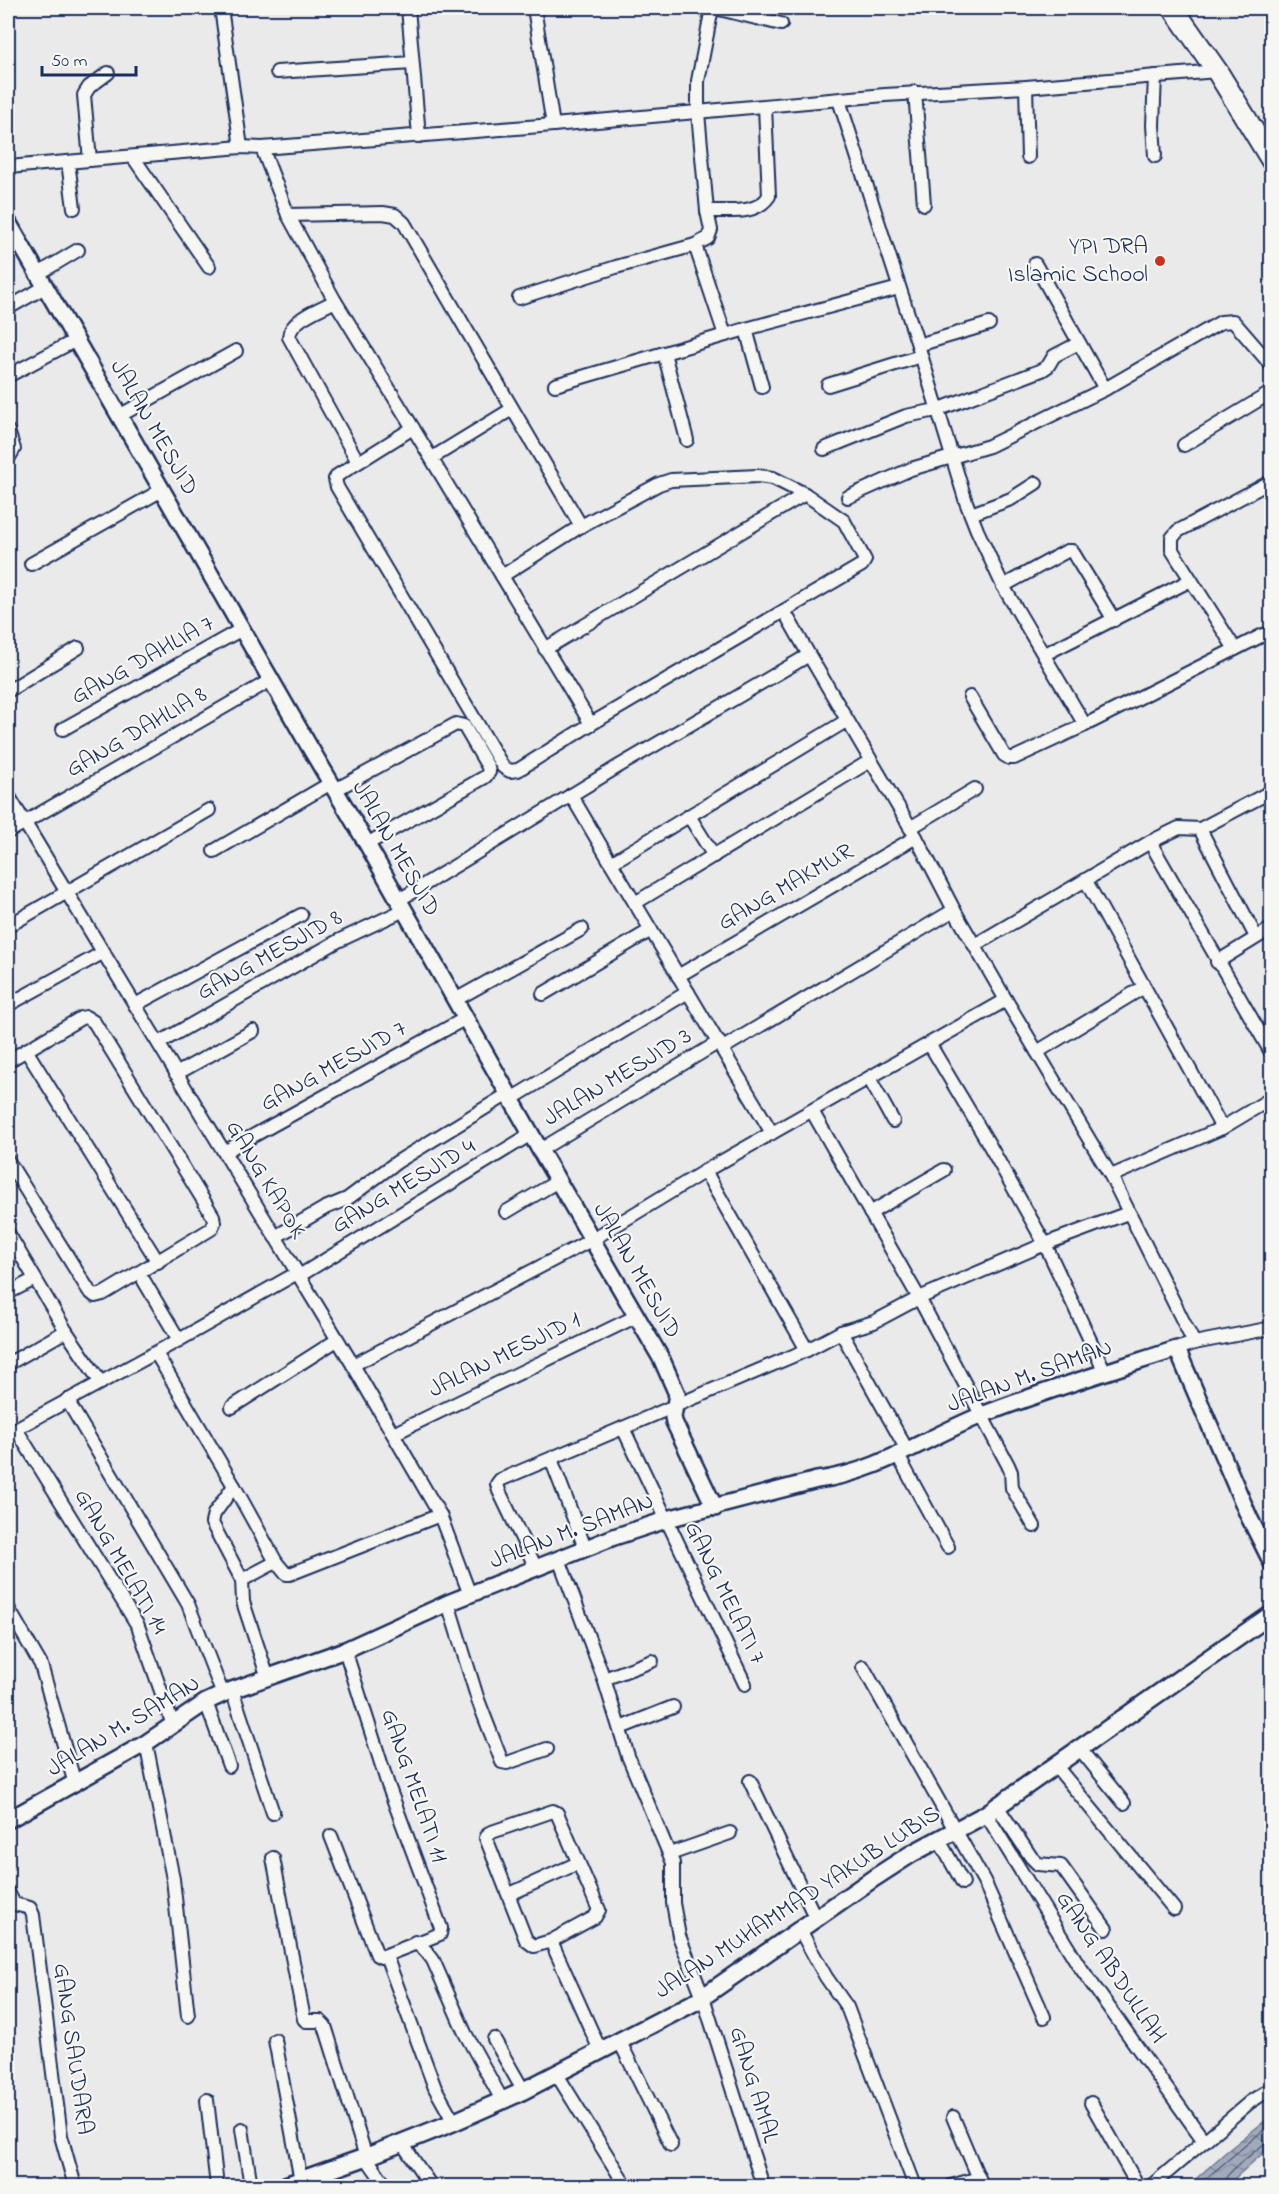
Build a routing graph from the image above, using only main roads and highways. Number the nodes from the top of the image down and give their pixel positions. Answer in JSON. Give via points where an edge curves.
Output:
{"nodes":[{"id":1,"x":1173,"y":8,"type":"edge"},
{"id":2,"x":1272,"y":160,"type":"edge"},
{"id":3,"x":1272,"y":1614,"type":"edge"},
{"id":4,"x":309,"y":2181,"type":"edge"},
{"id":5,"x":284,"y":2187,"type":"edge"}],
"edges":[{"from":1,"to":2,"type":"highway"},
{"from":3,"to":4,"type":"main road","name":"JALAN MUHAMMAD YAKUB LUBIS","via":[[992,1810],[874,1878],[704,1997],[502,2100]]},
{"from":4,"to":5,"type":"main road","name":"JALAN MUHAMMAD YAKUB LUBIS"}]}
